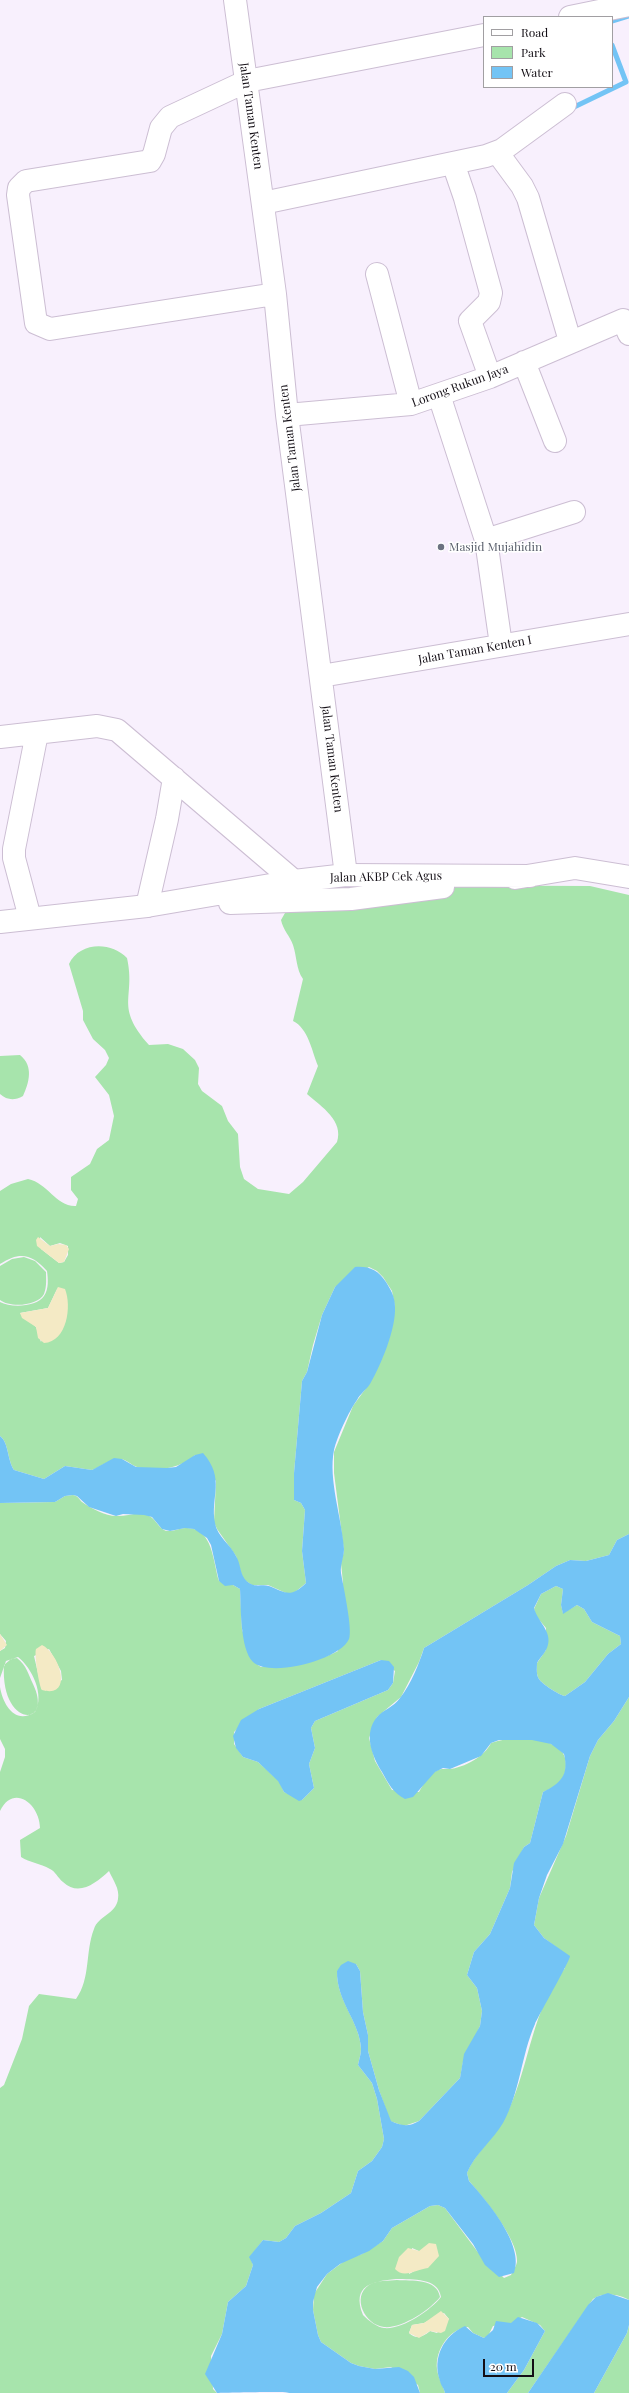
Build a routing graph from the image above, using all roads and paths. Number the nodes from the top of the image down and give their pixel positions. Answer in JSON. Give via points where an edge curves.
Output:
{"nodes":[{"id":1,"x":235,"y":0,"type":"edge"},
{"id":2,"x":629,"y":5,"type":"edge"},
{"id":3,"x":575,"y":16,"type":"edge"},
{"id":4,"x":483,"y":35,"type":"edge"},
{"id":5,"x":247,"y":81,"type":"junction"},
{"id":6,"x":565,"y":104,"type":"dead end"},
{"id":7,"x":498,"y":153,"type":"junction"},
{"id":8,"x":453,"y":163,"type":"junction"},
{"id":9,"x":263,"y":203,"type":"junction"},
{"id":10,"x":377,"y":274,"type":"dead end"},
{"id":11,"x":275,"y":294,"type":"junction"},
{"id":12,"x":626,"y":327,"type":"edge"},
{"id":13,"x":570,"y":341,"type":"junction"},
{"id":14,"x":524,"y":362,"type":"junction"},
{"id":15,"x":490,"y":377,"type":"junction"},
{"id":16,"x":439,"y":395,"type":"junction"},
{"id":17,"x":411,"y":404,"type":"junction"},
{"id":18,"x":287,"y":415,"type":"junction"},
{"id":19,"x":555,"y":441,"type":"dead end"},
{"id":20,"x":574,"y":512,"type":"dead end"},
{"id":21,"x":486,"y":540,"type":"junction"},
{"id":22,"x":629,"y":624,"type":"edge"},
{"id":23,"x":501,"y":645,"type":"junction"},
{"id":24,"x":321,"y":676,"type":"junction"},
{"id":25,"x":37,"y":733,"type":"junction"},
{"id":26,"x":0,"y":737,"type":"edge"},
{"id":27,"x":174,"y":778,"type":"junction"},
{"id":28,"x":346,"y":875,"type":"junction"},
{"id":29,"x":530,"y":876,"type":"junction"},
{"id":30,"x":629,"y":877,"type":"edge"},
{"id":31,"x":294,"y":881,"type":"junction"},
{"id":32,"x":147,"y":906,"type":"junction"},
{"id":33,"x":30,"y":918,"type":"junction"},
{"id":34,"x":0,"y":922,"type":"edge"}],
"edges":[{"from":1,"to":5,"type":"street","name":"Jalan Taman Kenten"},
{"from":2,"to":3,"type":"street"},
{"from":4,"to":5,"type":"street"},
{"from":5,"to":9,"type":"street","name":"Jalan Taman Kenten"},
{"from":5,"to":11,"type":"street","via":[[170,117],[161,128],[154,156],[150,161],[26,181],[20,186],[18,195],[36,323],[43,328],[58,328]]},
{"from":6,"to":7,"type":"street"},
{"from":7,"to":8,"type":"street"},
{"from":7,"to":13,"type":"street","via":[[528,198]]},
{"from":8,"to":9,"type":"street"},
{"from":8,"to":15,"type":"street","via":[[491,293],[489,302],[470,321]]},
{"from":9,"to":11,"type":"street","name":"Jalan Taman Kenten"},
{"from":10,"to":17,"type":"street"},
{"from":11,"to":18,"type":"street","name":"Jalan Taman Kenten"},
{"from":12,"to":13,"type":"street","name":"Lorong Rukun Jaya"},
{"from":13,"to":14,"type":"street","name":"Lorong Rukun Jaya"},
{"from":14,"to":15,"type":"street","name":"Lorong Rukun Jaya"},
{"from":14,"to":19,"type":"street"},
{"from":15,"to":16,"type":"street","name":"Lorong Rukun Jaya"},
{"from":16,"to":17,"type":"street","name":"Lorong Rukun Jaya"},
{"from":16,"to":21,"type":"street"},
{"from":17,"to":18,"type":"street","name":"Lorong Rukun Jaya"},
{"from":18,"to":24,"type":"street","name":"Jalan Taman Kenten"},
{"from":20,"to":21,"type":"street"},
{"from":21,"to":23,"type":"street"},
{"from":22,"to":23,"type":"street","name":"Jalan Taman Kenten I"},
{"from":23,"to":24,"type":"street","name":"Jalan Taman Kenten I"},
{"from":24,"to":28,"type":"street","name":"Jalan Taman Kenten"},
{"from":25,"to":26,"type":"street"},
{"from":25,"to":27,"type":"street","via":[[96,726],[112,728]]},
{"from":25,"to":33,"type":"street","via":[[14,849],[14,858]]},
{"from":27,"to":31,"type":"street"},
{"from":27,"to":32,"type":"street"},
{"from":28,"to":29,"type":"street","name":"Jalan AKBP Cek Agus"},
{"from":28,"to":31,"type":"street","name":"Jalan AKBP Cek Agus"},
{"from":29,"to":30,"type":"street","name":"Jalan AKBP Cek Agus","via":[[575,868]]},
{"from":29,"to":32,"type":"street","name":"Jalan AKBP Cek Agus","via":[[351,899]]},
{"from":31,"to":32,"type":"street","name":"Jalan AKBP Cek Agus"},
{"from":32,"to":33,"type":"street","name":"Jalan AKBP Cek Agus"},
{"from":33,"to":34,"type":"street","name":"Jalan AKBP Cek Agus"}]}
